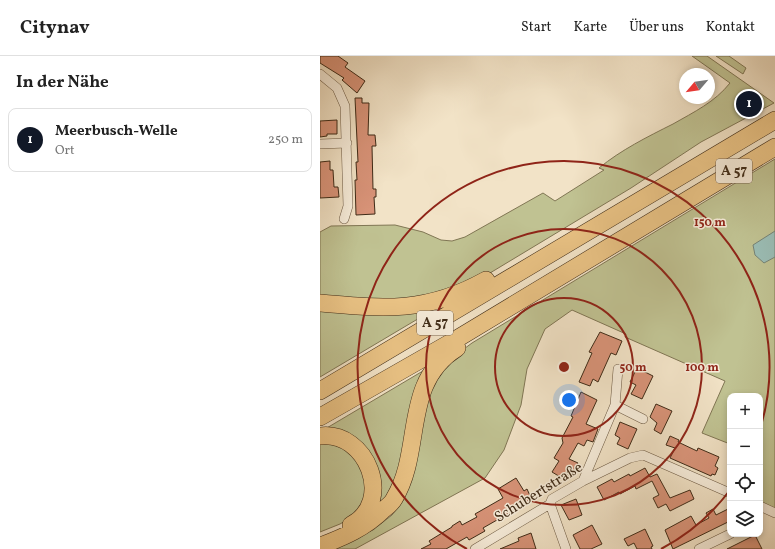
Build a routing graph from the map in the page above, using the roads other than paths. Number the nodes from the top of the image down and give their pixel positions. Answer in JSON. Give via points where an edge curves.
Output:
{"nodes":[{"id":1,"x":320,"y":74,"type":"edge"},
{"id":2,"x":775,"y":120,"type":"edge"},
{"id":3,"x":347,"y":143,"type":"junction"},
{"id":4,"x":320,"y":144,"type":"edge"},
{"id":5,"x":775,"y":147,"type":"edge"},
{"id":6,"x":344,"y":219,"type":"dead end"},
{"id":7,"x":549,"y":255,"type":"junction"},
{"id":8,"x":533,"y":293,"type":"junction"},
{"id":9,"x":320,"y":303,"type":"edge"},
{"id":10,"x":618,"y":369,"type":"dead end"},
{"id":11,"x":320,"y":391,"type":"edge"},
{"id":12,"x":615,"y":405,"type":"junction"},
{"id":13,"x":320,"y":417,"type":"edge"},
{"id":14,"x":643,"y":419,"type":"dead end"},
{"id":15,"x":320,"y":436,"type":"edge"},
{"id":16,"x":583,"y":481,"type":"junction"},
{"id":17,"x":727,"y":492,"type":"edge"},
{"id":18,"x":550,"y":504,"type":"junction"},
{"id":19,"x":727,"y":535,"type":"edge"},
{"id":20,"x":320,"y":537,"type":"edge"},
{"id":21,"x":320,"y":546,"type":"edge"},
{"id":22,"x":475,"y":549,"type":"edge"},
{"id":23,"x":566,"y":549,"type":"edge"},
{"id":24,"x":699,"y":549,"type":"edge"}],
"edges":[{"from":1,"to":3,"type":"street","via":[[337,88],[343,99]]},
{"from":2,"to":7,"type":"highway","number":"A 57"},
{"from":3,"to":4,"type":"street"},
{"from":3,"to":6,"type":"street","via":[[348,206]]},
{"from":5,"to":8,"type":"highway","number":"A 57"},
{"from":7,"to":9,"type":"highway","via":[[515,264],[471,289],[434,302],[401,308]]},
{"from":7,"to":11,"type":"highway","number":"A 57"},
{"from":8,"to":13,"type":"highway","number":"A 57"},
{"from":8,"to":21,"type":"highway","via":[[518,310],[453,351],[432,371],[421,391],[408,466],[394,500],[360,528]]},
{"from":10,"to":12,"type":"street"},
{"from":12,"to":14,"type":"street"},
{"from":12,"to":16,"type":"street"},
{"from":15,"to":20,"type":"highway","via":[[341,438],[354,446],[371,468],[373,484],[372,498],[358,521]]},
{"from":16,"to":17,"type":"street","name":"Schubertstraße","via":[[630,458],[643,455]]},
{"from":16,"to":18,"type":"street","name":"Schubertstraße","via":[[552,499]]},
{"from":18,"to":22,"type":"street","name":"Schubertstraße"},
{"from":18,"to":23,"type":"street"},
{"from":19,"to":24,"type":"street"}]}
